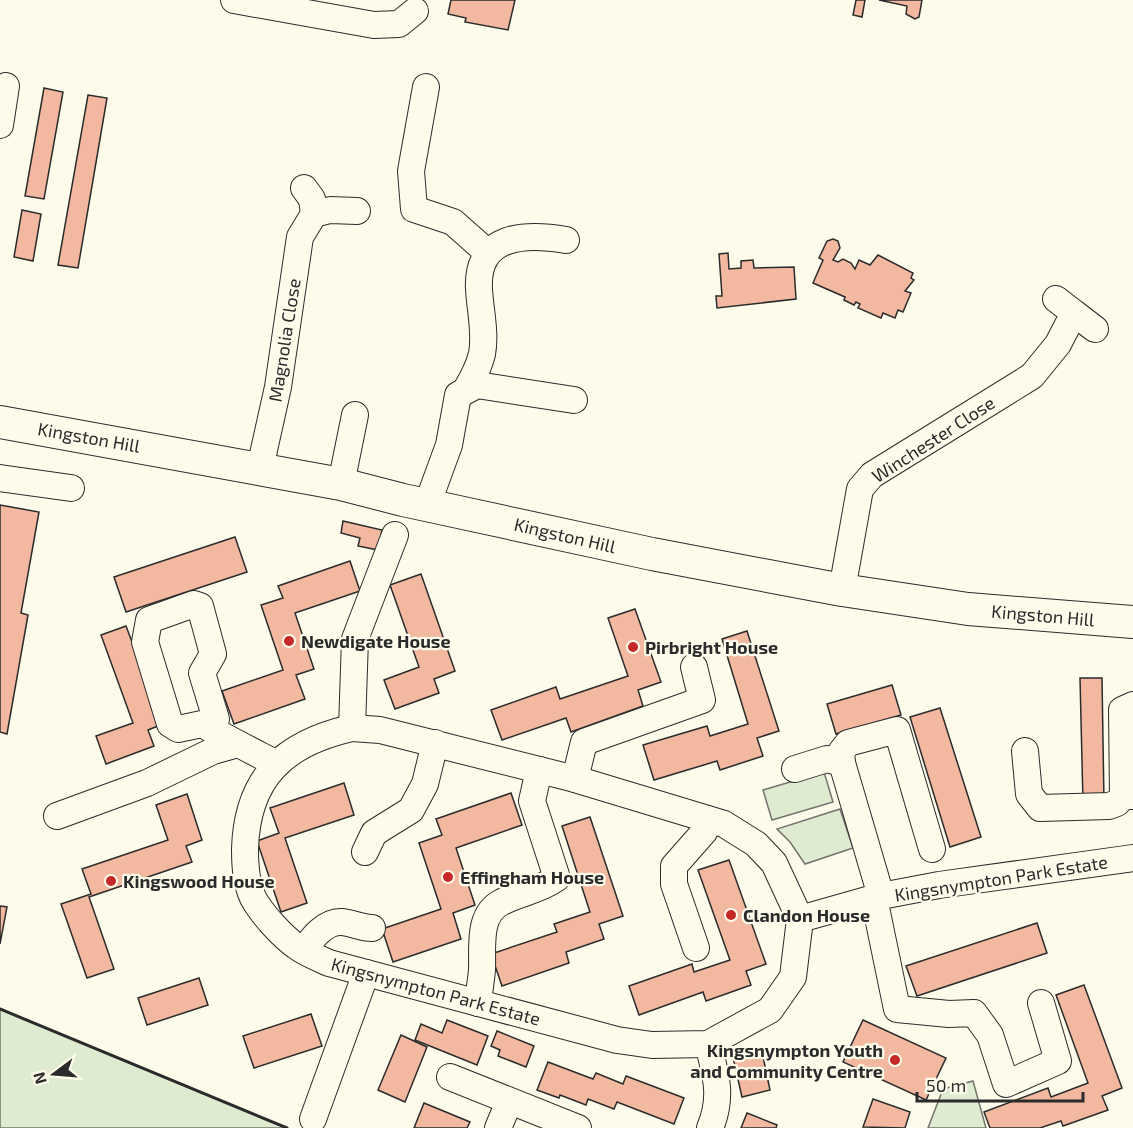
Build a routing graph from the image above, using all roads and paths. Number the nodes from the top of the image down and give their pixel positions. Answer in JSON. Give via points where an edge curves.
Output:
{"nodes":[{"id":1,"x":234,"y":0,"type":"edge"},
{"id":2,"x":415,"y":11,"type":"dead end"},
{"id":3,"x":6,"y":86,"type":"dead end"},
{"id":4,"x":426,"y":87,"type":"dead end"},
{"id":5,"x":0,"y":125,"type":"edge"},
{"id":6,"x":304,"y":188,"type":"dead end"},
{"id":7,"x":357,"y":211,"type":"dead end"},
{"id":8,"x":314,"y":214,"type":"junction"},
{"id":9,"x":567,"y":240,"type":"dead end"},
{"id":10,"x":488,"y":253,"type":"junction"},
{"id":11,"x":1095,"y":329,"type":"dead end"},
{"id":12,"x":467,"y":388,"type":"junction"},
{"id":13,"x":574,"y":400,"type":"dead end"},
{"id":14,"x":355,"y":415,"type":"dead end"},
{"id":15,"x":0,"y":422,"type":"edge"},
{"id":16,"x":260,"y":468,"type":"junction"},
{"id":17,"x":0,"y":478,"type":"edge"},
{"id":18,"x":341,"y":484,"type":"junction"},
{"id":19,"x":72,"y":488,"type":"dead end"},
{"id":20,"x":427,"y":505,"type":"junction"},
{"id":21,"x":395,"y":535,"type":"dead end"},
{"id":22,"x":842,"y":590,"type":"junction"},
{"id":23,"x":1133,"y":622,"type":"edge"},
{"id":24,"x":694,"y":666,"type":"dead end"},
{"id":25,"x":1133,"y":705,"type":"edge"},
{"id":26,"x":352,"y":728,"type":"junction"},
{"id":27,"x":213,"y":730,"type":"junction"},
{"id":28,"x":435,"y":743,"type":"junction"},
{"id":29,"x":238,"y":744,"type":"junction"},
{"id":30,"x":1024,"y":751,"type":"dead end"},
{"id":31,"x":842,"y":763,"type":"junction"},
{"id":32,"x":277,"y":764,"type":"junction"},
{"id":33,"x":795,"y":769,"type":"dead end"},
{"id":34,"x":539,"y":770,"type":"junction"},
{"id":35,"x":575,"y":779,"type":"junction"},
{"id":36,"x":1128,"y":796,"type":"edge"},
{"id":37,"x":57,"y":816,"type":"dead end"},
{"id":38,"x":707,"y":819,"type":"junction"},
{"id":39,"x":932,"y":849,"type":"dead end"},
{"id":40,"x":365,"y":852,"type":"dead end"},
{"id":41,"x":1133,"y":858,"type":"edge"},
{"id":42,"x":878,"y":897,"type":"junction"},
{"id":43,"x":800,"y":919,"type":"junction"},
{"id":44,"x":372,"y":928,"type":"dead end"},
{"id":45,"x":696,"y":948,"type":"dead end"},
{"id":46,"x":304,"y":950,"type":"junction"},
{"id":47,"x":366,"y":973,"type":"junction"},
{"id":48,"x":478,"y":1003,"type":"junction"},
{"id":49,"x":1041,"y":1004,"type":"dead end"},
{"id":50,"x":708,"y":1044,"type":"junction"},
{"id":51,"x":450,"y":1077,"type":"dead end"},
{"id":52,"x":509,"y":1102,"type":"junction"},
{"id":53,"x":313,"y":1119,"type":"dead end"},
{"id":54,"x":498,"y":1128,"type":"edge"},
{"id":55,"x":578,"y":1128,"type":"edge"},
{"id":56,"x":710,"y":1128,"type":"edge"}],
"edges":[{"from":1,"to":2,"type":"street","via":[[374,25],[399,24]]},
{"from":3,"to":5,"type":"street"},
{"from":4,"to":10,"type":"street","via":[[411,171],[414,209],[453,222]]},
{"from":6,"to":8,"type":"street","via":[[312,199]]},
{"from":7,"to":8,"type":"street"},
{"from":8,"to":16,"type":"street","name":"Magnolia Close","via":[[300,237],[278,387]]},
{"from":9,"to":10,"type":"street","via":[[538,235],[519,237],[500,243]]},
{"from":10,"to":12,"type":"street","via":[[479,286],[482,353]]},
{"from":11,"to":22,"type":"street","name":"Winchester Close","via":[[1065,306],[1059,344],[1032,376],[872,475],[860,489]]},
{"from":12,"to":13,"type":"street","via":[[477,385]]},
{"from":12,"to":20,"type":"street","via":[[458,395],[449,445]]},
{"from":14,"to":18,"type":"street"},
{"from":15,"to":16,"type":"main road","name":"Kingston Hill"},
{"from":16,"to":18,"type":"main road","name":"Kingston Hill"},
{"from":17,"to":19,"type":"street"},
{"from":18,"to":20,"type":"main road","name":"Kingston Hill"},
{"from":20,"to":22,"type":"main road","name":"Kingston Hill"},
{"from":21,"to":26,"type":"street","via":[[355,639]]},
{"from":22,"to":23,"type":"main road","name":"Kingston Hill","via":[[968,609]]},
{"from":24,"to":35,"type":"street","via":[[702,700],[584,742]]},
{"from":25,"to":36,"type":"street","via":[[1122,710]]},
{"from":26,"to":28,"type":"street","name":"Kingsnympton Park Estate","via":[[380,730]]},
{"from":26,"to":32,"type":"street","name":"Kingsnympton Park Estate","via":[[325,734],[299,746]]},
{"from":27,"to":27,"type":"street","via":[[202,724],[178,729],[170,724],[145,642],[149,620],[194,603],[200,606],[213,654],[201,673],[216,719]]},
{"from":27,"to":29,"type":"street"},
{"from":28,"to":34,"type":"street","name":"Kingsnympton Park Estate"},
{"from":28,"to":40,"type":"street","via":[[425,784],[411,810],[374,833]]},
{"from":29,"to":32,"type":"street"},
{"from":29,"to":37,"type":"street"},
{"from":30,"to":36,"type":"street","via":[[1029,794],[1040,808],[1108,806]]},
{"from":31,"to":33,"type":"street","via":[[827,759]]},
{"from":31,"to":39,"type":"street","via":[[841,752],[848,743],[897,730]]},
{"from":31,"to":42,"type":"street"},
{"from":32,"to":46,"type":"street","name":"Kingsnympton Park Estate","via":[[258,790],[246,819],[245,863],[255,902],[296,947]]},
{"from":34,"to":35,"type":"street","name":"Kingsnympton Park Estate"},
{"from":34,"to":48,"type":"street","via":[[532,801],[558,878],[542,889],[500,902],[488,916],[481,937]]},
{"from":35,"to":38,"type":"street","name":"Kingsnympton Park Estate"},
{"from":38,"to":43,"type":"street","name":"Kingsnympton Park Estate","via":[[724,824],[756,844],[774,862]]},
{"from":38,"to":45,"type":"street","via":[[704,832],[674,866],[674,884]]},
{"from":41,"to":42,"type":"street","name":"Kingsnympton Park Estate"},
{"from":42,"to":43,"type":"street","name":"Kingsnympton Park Estate"},
{"from":42,"to":49,"type":"street","via":[[897,1010],[974,1013],[990,1035],[1006,1084],[1058,1061]]},
{"from":43,"to":50,"type":"street","name":"Kingsnympton Park Estate","via":[[793,977],[770,1010]]},
{"from":44,"to":46,"type":"street","via":[[341,922],[313,936]]},
{"from":46,"to":47,"type":"street","name":"Kingsnympton Park Estate","via":[[329,963]]},
{"from":47,"to":48,"type":"street","name":"Kingsnympton Park Estate"},
{"from":47,"to":53,"type":"street"},
{"from":48,"to":50,"type":"street","name":"Kingsnympton Park Estate","via":[[617,1040],[652,1045]]},
{"from":50,"to":56,"type":"street","via":[[718,1099]]},
{"from":51,"to":52,"type":"street"},
{"from":52,"to":54,"type":"street"},
{"from":52,"to":55,"type":"street"}]}
